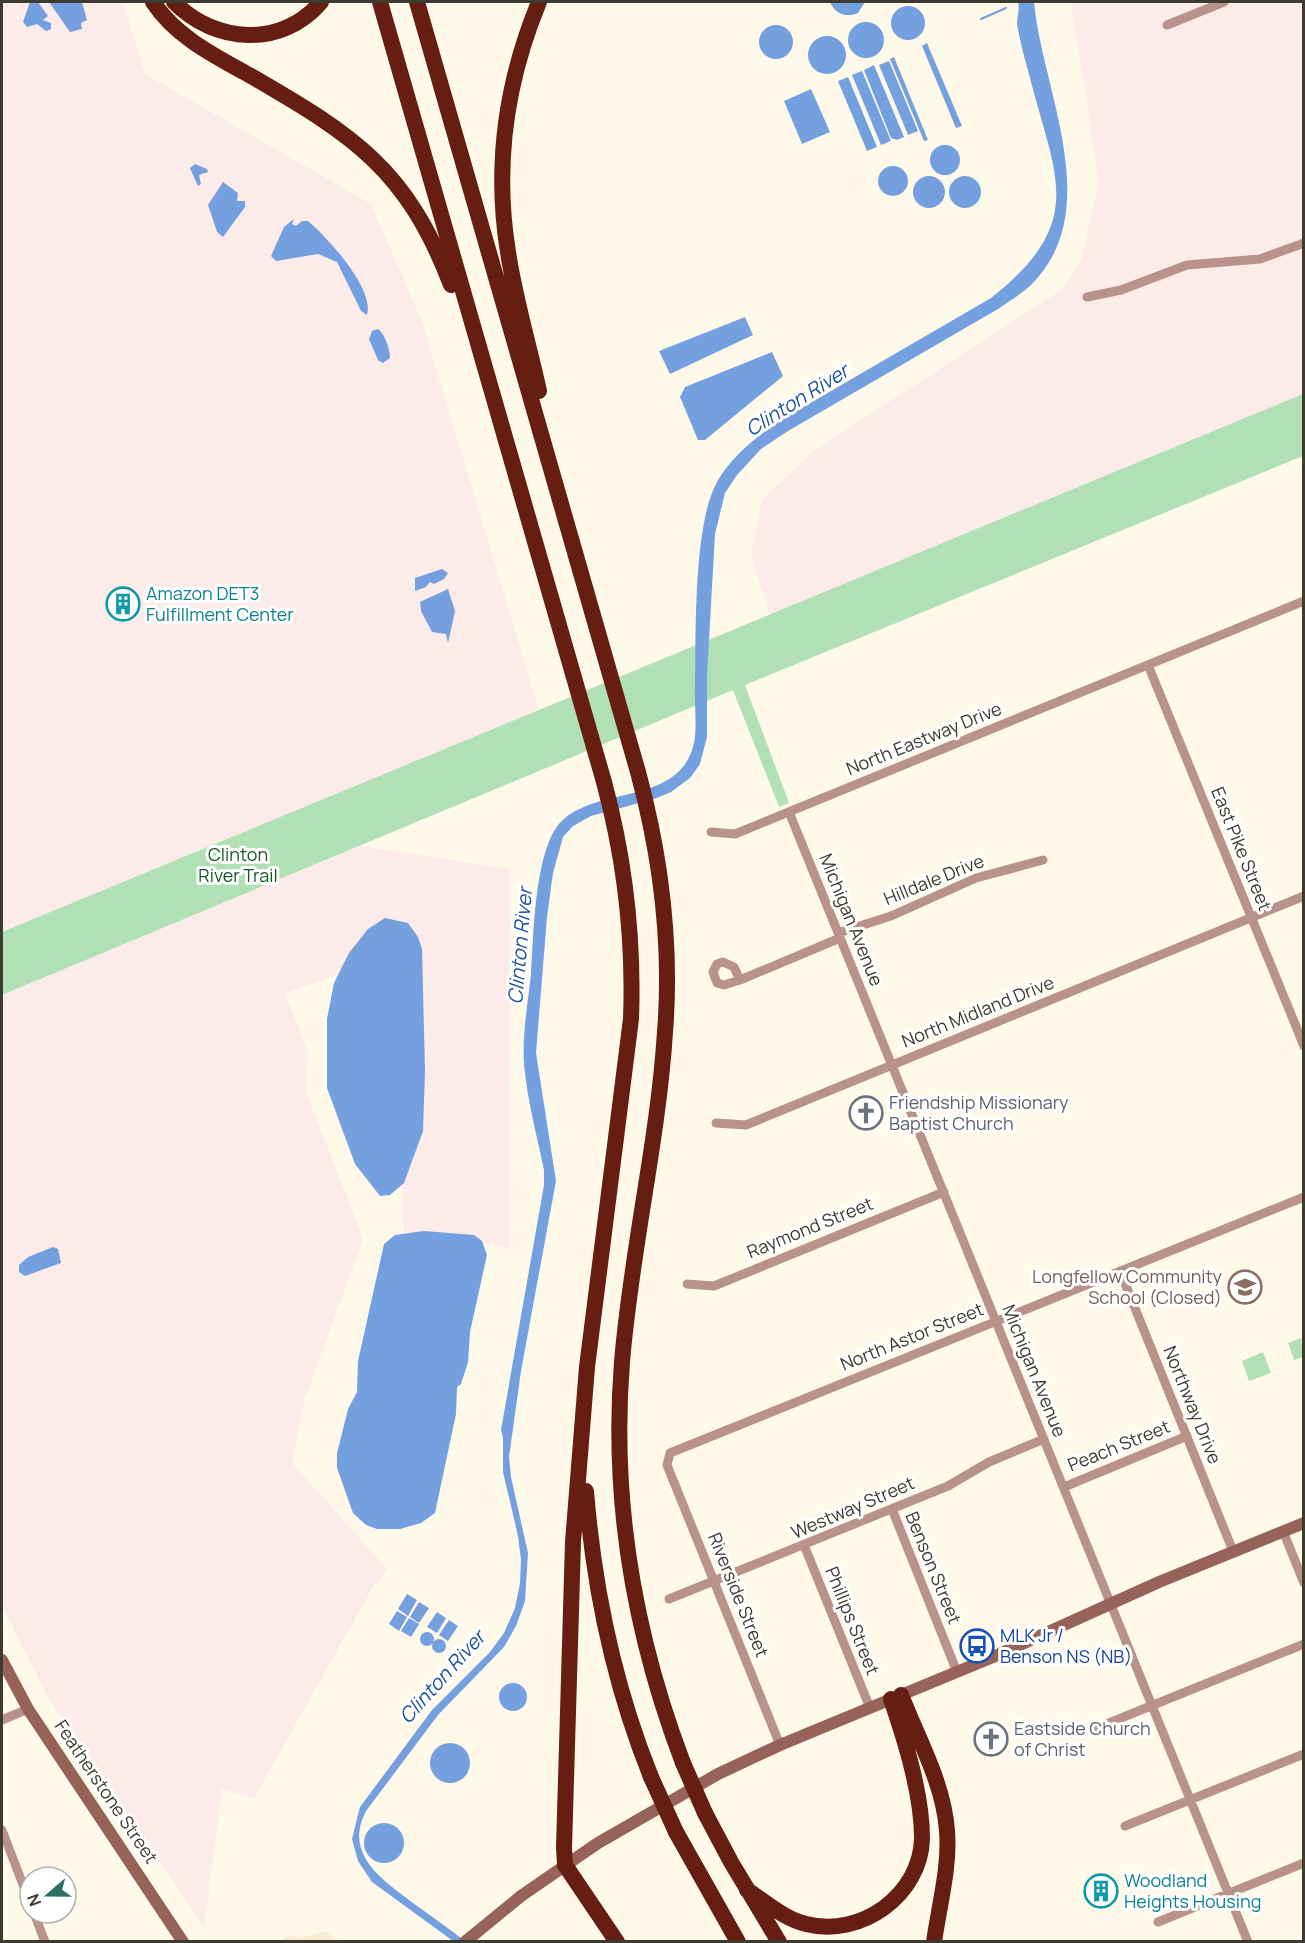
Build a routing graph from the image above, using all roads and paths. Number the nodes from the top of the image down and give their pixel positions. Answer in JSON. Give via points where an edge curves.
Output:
{"nodes":[{"id":1,"x":153,"y":2,"type":"edge"},
{"id":2,"x":174,"y":2,"type":"edge"},
{"id":3,"x":321,"y":2,"type":"edge"},
{"id":4,"x":380,"y":2,"type":"edge"},
{"id":5,"x":417,"y":2,"type":"edge"},
{"id":6,"x":539,"y":2,"type":"edge"},
{"id":7,"x":1224,"y":2,"type":"edge"},
{"id":8,"x":1167,"y":25,"type":"dead end"},
{"id":9,"x":1304,"y":243,"type":"edge"},
{"id":10,"x":1087,"y":297,"type":"dead end"},
{"id":11,"x":491,"y":390,"type":"junction"},
{"id":12,"x":537,"y":424,"type":"junction"},
{"id":13,"x":1304,"y":601,"type":"edge"},
{"id":14,"x":1148,"y":665,"type":"junction"},
{"id":15,"x":789,"y":812,"type":"junction"},
{"id":16,"x":711,"y":832,"type":"dead end"},
{"id":17,"x":1043,"y":860,"type":"dead end"},
{"id":18,"x":1304,"y":896,"type":"edge"},
{"id":19,"x":1251,"y":917,"type":"junction"},
{"id":20,"x":839,"y":936,"type":"junction"},
{"id":21,"x":740,"y":980,"type":"dead end"},
{"id":22,"x":1304,"y":1046,"type":"edge"},
{"id":23,"x":892,"y":1065,"type":"junction"},
{"id":24,"x":716,"y":1122,"type":"dead end"},
{"id":25,"x":944,"y":1192,"type":"junction"},
{"id":26,"x":1304,"y":1197,"type":"edge"},
{"id":27,"x":1120,"y":1271,"type":"junction"},
{"id":28,"x":687,"y":1284,"type":"dead end"},
{"id":29,"x":996,"y":1321,"type":"junction"},
{"id":30,"x":583,"y":1427,"type":"junction"},
{"id":31,"x":1187,"y":1436,"type":"junction"},
{"id":32,"x":1044,"y":1438,"type":"junction"},
{"id":33,"x":667,"y":1456,"type":"joint"},
{"id":34,"x":1064,"y":1486,"type":"junction"},
{"id":35,"x":892,"y":1509,"type":"junction"},
{"id":36,"x":1304,"y":1523,"type":"edge"},
{"id":37,"x":1283,"y":1531,"type":"junction"},
{"id":38,"x":804,"y":1545,"type":"junction"},
{"id":39,"x":1233,"y":1551,"type":"junction"},
{"id":40,"x":714,"y":1581,"type":"junction"},
{"id":41,"x":1304,"y":1582,"type":"edge"},
{"id":42,"x":669,"y":1599,"type":"dead end"},
{"id":43,"x":1111,"y":1603,"type":"junction"},
{"id":44,"x":1304,"y":1644,"type":"edge"},
{"id":45,"x":2,"y":1660,"type":"edge"},
{"id":46,"x":957,"y":1672,"type":"junction"},
{"id":47,"x":896,"y":1697,"type":"junction"},
{"id":48,"x":1152,"y":1705,"type":"junction"},
{"id":49,"x":870,"y":1708,"type":"junction"},
{"id":50,"x":28,"y":1709,"type":"junction"},
{"id":51,"x":2,"y":1720,"type":"edge"},
{"id":52,"x":1094,"y":1729,"type":"dead end"},
{"id":53,"x":780,"y":1745,"type":"junction"},
{"id":54,"x":1304,"y":1754,"type":"edge"},
{"id":55,"x":1190,"y":1799,"type":"junction"},
{"id":56,"x":1125,"y":1826,"type":"dead end"},
{"id":57,"x":2,"y":1835,"type":"edge"},
{"id":58,"x":1304,"y":1863,"type":"edge"},
{"id":59,"x":565,"y":1865,"type":"junction"},
{"id":60,"x":18,"y":1873,"type":"edge"},
{"id":61,"x":747,"y":1890,"type":"junction"},
{"id":62,"x":1228,"y":1893,"type":"junction"},
{"id":63,"x":1158,"y":1922,"type":"dead end"},
{"id":64,"x":39,"y":1925,"type":"edge"},
{"id":65,"x":45,"y":1941,"type":"edge"},
{"id":66,"x":183,"y":1941,"type":"edge"},
{"id":67,"x":465,"y":1941,"type":"edge"},
{"id":68,"x":617,"y":1941,"type":"edge"},
{"id":69,"x":738,"y":1941,"type":"edge"},
{"id":70,"x":779,"y":1941,"type":"edge"},
{"id":71,"x":934,"y":1941,"type":"edge"},
{"id":72,"x":1248,"y":1941,"type":"edge"}],
"edges":[{"from":1,"to":11,"type":"highway","via":[[189,39],[324,118],[383,168],[417,212],[434,242]]},
{"from":2,"to":3,"type":"highway","via":[[207,27],[246,36],[288,27]]},
{"from":4,"to":11,"type":"highway"},
{"from":5,"to":12,"type":"highway"},
{"from":6,"to":12,"type":"highway","via":[[509,96],[501,182],[508,253],[542,406]]},
{"from":7,"to":8,"type":"street"},
{"from":9,"to":10,"type":"street","via":[[1260,259],[1180,267],[1121,290]]},
{"from":11,"to":30,"type":"highway","via":[[604,782],[630,921],[631,1018],[592,1314]]},
{"from":12,"to":61,"type":"highway","bridge":true,"via":[[650,819],[666,932],[666,1019],[624,1346],[620,1465],[626,1545],[638,1617],[664,1714],[705,1813]]},
{"from":13,"to":14,"type":"street","name":"North Eastway Drive"},
{"from":14,"to":15,"type":"street","name":"North Eastway Drive"},
{"from":14,"to":19,"type":"street","name":"East Pike Street"},
{"from":15,"to":16,"type":"street","name":"North Eastway Drive","via":[[735,834]]},
{"from":15,"to":20,"type":"street","name":"Michigan Avenue"},
{"from":17,"to":20,"type":"street","name":"Hilldale Drive","via":[[975,878]]},
{"from":18,"to":19,"type":"street","name":"North Midland Drive"},
{"from":19,"to":22,"type":"street","name":"East Pike Street"},
{"from":19,"to":23,"type":"street","name":"North Midland Drive"},
{"from":20,"to":21,"type":"street","name":"Hilldale Drive"},
{"from":20,"to":23,"type":"street","name":"Michigan Avenue"},
{"from":23,"to":24,"type":"street","name":"North Midland Drive","via":[[746,1125]]},
{"from":23,"to":25,"type":"street","name":"Michigan Avenue"},
{"from":25,"to":28,"type":"street","name":"Raymond Street","via":[[714,1286]]},
{"from":25,"to":29,"type":"street","name":"Michigan Avenue"},
{"from":26,"to":27,"type":"street","name":"North Astor Street"},
{"from":27,"to":29,"type":"street","name":"North Astor Street"},
{"from":27,"to":31,"type":"street","name":"Northway Drive"},
{"from":29,"to":32,"type":"street","name":"Michigan Avenue"},
{"from":29,"to":33,"type":"street","name":"North Astor Street"},
{"from":30,"to":59,"type":"highway","via":[[573,1542]]},
{"from":30,"to":69,"type":"highway","bridge":true,"via":[[588,1519],[600,1607],[624,1700],[651,1777],[676,1832]]},
{"from":31,"to":34,"type":"street","name":"Peach Street"},
{"from":31,"to":39,"type":"street","name":"Northway Drive"},
{"from":32,"to":34,"type":"street","name":"Michigan Avenue"},
{"from":32,"to":35,"type":"street","name":"Westway Street"},
{"from":33,"to":40,"type":"street","name":"Riverside Street"},
{"from":34,"to":43,"type":"street","name":"Michigan Avenue"},
{"from":35,"to":38,"type":"street","name":"Westway Street"},
{"from":35,"to":46,"type":"street","name":"Benson Street"},
{"from":36,"to":37,"type":"main road"},
{"from":37,"to":39,"type":"main road"},
{"from":37,"to":41,"type":"street"},
{"from":38,"to":40,"type":"street","name":"Westway Street"},
{"from":38,"to":49,"type":"street","name":"Phillips Street"},
{"from":39,"to":43,"type":"main road"},
{"from":40,"to":42,"type":"street","name":"Westway Street"},
{"from":40,"to":53,"type":"street","name":"Riverside Street"},
{"from":43,"to":46,"type":"main road"},
{"from":43,"to":48,"type":"street","name":"Michigan Avenue"},
{"from":44,"to":48,"type":"street"},
{"from":45,"to":50,"type":"main road","name":"Featherstone Street"},
{"from":46,"to":47,"type":"main road"},
{"from":47,"to":49,"type":"main road"},
{"from":47,"to":61,"type":"highway","via":[[921,1832],[918,1860],[904,1889],[866,1919],[834,1927],[793,1919]]},
{"from":47,"to":71,"type":"highway","via":[[934,1779],[946,1820],[947,1857]]},
{"from":48,"to":52,"type":"street"},
{"from":48,"to":55,"type":"street","name":"Michigan Avenue"},
{"from":49,"to":53,"type":"main road"},
{"from":50,"to":51,"type":"street"},
{"from":50,"to":66,"type":"main road","name":"Featherstone Street"},
{"from":53,"to":59,"type":"main road","via":[[684,1791]]},
{"from":54,"to":55,"type":"street"},
{"from":55,"to":56,"type":"street"},
{"from":55,"to":62,"type":"street","name":"Michigan Avenue"},
{"from":57,"to":60,"type":"street"},
{"from":58,"to":62,"type":"street"},
{"from":59,"to":67,"type":"main road"},
{"from":59,"to":68,"type":"highway"},
{"from":61,"to":70,"type":"highway"},
{"from":62,"to":63,"type":"street"},
{"from":62,"to":72,"type":"street","name":"Michigan Avenue"},
{"from":64,"to":65,"type":"street"}]}
